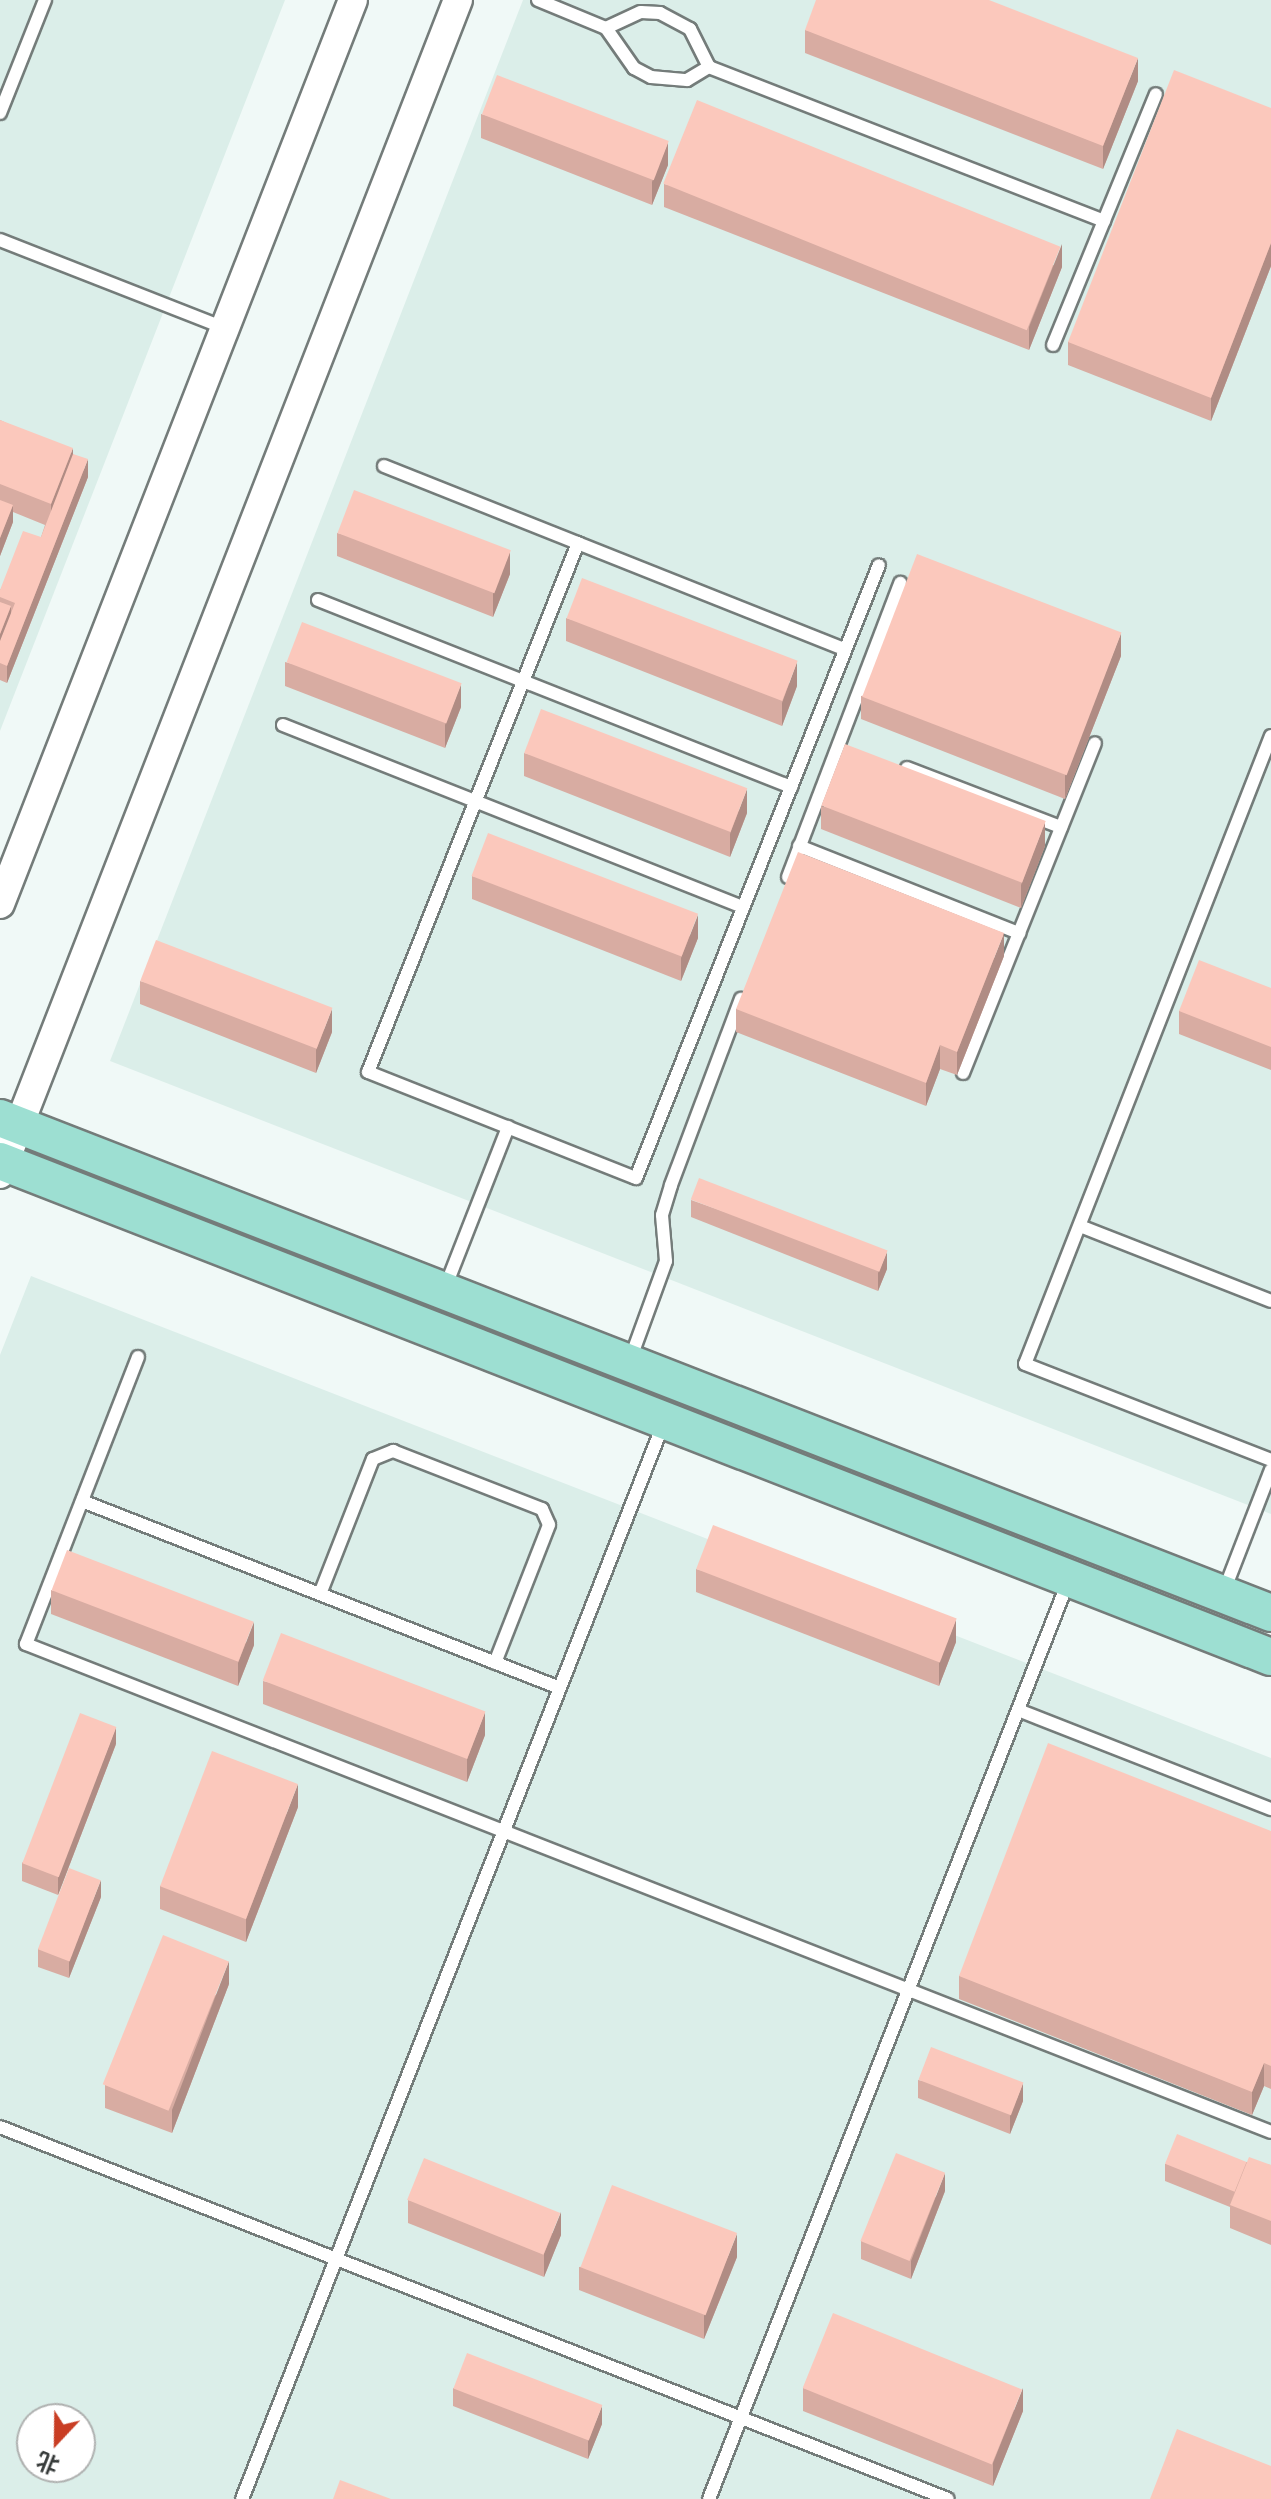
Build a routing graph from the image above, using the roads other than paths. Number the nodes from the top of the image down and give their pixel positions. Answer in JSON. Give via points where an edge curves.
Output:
{"nodes":[{"id":1,"x":45,"y":0,"type":"edge"},
{"id":2,"x":353,"y":0,"type":"edge"},
{"id":3,"x":458,"y":0,"type":"edge"},
{"id":4,"x":538,"y":0,"type":"edge"},
{"id":5,"x":606,"y":28,"type":"junction"},
{"id":6,"x":709,"y":67,"type":"junction"},
{"id":7,"x":1156,"y":94,"type":"dead end"},
{"id":8,"x":0,"y":113,"type":"edge"},
{"id":9,"x":1104,"y":221,"type":"junction"},
{"id":10,"x":0,"y":240,"type":"edge"},
{"id":11,"x":225,"y":328,"type":"junction"},
{"id":12,"x":1053,"y":345,"type":"dead end"},
{"id":13,"x":384,"y":466,"type":"dead end"},
{"id":14,"x":578,"y":543,"type":"junction"},
{"id":15,"x":879,"y":565,"type":"dead end"},
{"id":16,"x":900,"y":583,"type":"dead end"},
{"id":17,"x":318,"y":600,"type":"dead end"},
{"id":18,"x":845,"y":649,"type":"junction"},
{"id":19,"x":523,"y":681,"type":"junction"},
{"id":20,"x":283,"y":725,"type":"dead end"},
{"id":21,"x":1271,"y":736,"type":"edge"},
{"id":22,"x":839,"y":743,"type":"junction"},
{"id":23,"x":1095,"y":743,"type":"dead end"},
{"id":24,"x":854,"y":748,"type":"edge"},
{"id":25,"x":884,"y":759,"type":"edge"},
{"id":26,"x":791,"y":787,"type":"junction"},
{"id":27,"x":476,"y":801,"type":"junction"},
{"id":28,"x":1061,"y":827,"type":"junction"},
{"id":29,"x":799,"y":846,"type":"junction"},
{"id":30,"x":783,"y":891,"type":"edge"},
{"id":31,"x":0,"y":904,"type":"edge"},
{"id":32,"x":743,"y":907,"type":"junction"},
{"id":33,"x":1019,"y":933,"type":"junction"},
{"id":34,"x":749,"y":979,"type":"edge"},
{"id":35,"x":963,"y":1073,"type":"dead end"},
{"id":36,"x":10,"y":1122,"type":"edge"},
{"id":37,"x":508,"y":1127,"type":"junction"},
{"id":38,"x":1,"y":1166,"type":"edge"},
{"id":39,"x":1080,"y":1226,"type":"junction"},
{"id":40,"x":444,"y":1291,"type":"junction"},
{"id":41,"x":1271,"y":1301,"type":"edge"},
{"id":42,"x":138,"y":1357,"type":"dead end"},
{"id":43,"x":629,"y":1363,"type":"junction"},
{"id":44,"x":665,"y":1421,"type":"junction"},
{"id":45,"x":1271,"y":1460,"type":"edge"},
{"id":46,"x":1271,"y":1470,"type":"edge"},
{"id":47,"x":82,"y":1501,"type":"junction"},
{"id":48,"x":1070,"y":1578,"type":"junction"},
{"id":49,"x":320,"y":1594,"type":"junction"},
{"id":50,"x":1222,"y":1594,"type":"junction"},
{"id":51,"x":1271,"y":1613,"type":"edge"},
{"id":52,"x":1271,"y":1657,"type":"edge"},
{"id":53,"x":495,"y":1663,"type":"junction"},
{"id":54,"x":560,"y":1688,"type":"junction"},
{"id":55,"x":1018,"y":1710,"type":"junction"},
{"id":56,"x":1271,"y":1809,"type":"edge"},
{"id":57,"x":504,"y":1831,"type":"junction"},
{"id":58,"x":909,"y":1990,"type":"junction"},
{"id":59,"x":0,"y":2127,"type":"edge"},
{"id":60,"x":1271,"y":2132,"type":"edge"},
{"id":61,"x":337,"y":2259,"type":"junction"},
{"id":62,"x":741,"y":2418,"type":"junction"},
{"id":63,"x":242,"y":2499,"type":"edge"},
{"id":64,"x":709,"y":2499,"type":"edge"},
{"id":65,"x":948,"y":2499,"type":"edge"}],
"edges":[{"from":1,"to":8,"type":"lane"},
{"from":2,"to":11,"type":"street"},
{"from":3,"to":36,"type":"street"},
{"from":4,"to":5,"type":"lane"},
{"from":5,"to":6,"type":"lane","via":[[634,68],[651,77],[687,80]]},
{"from":5,"to":6,"type":"lane","via":[[641,12],[660,13],[690,29]]},
{"from":6,"to":9,"type":"lane"},
{"from":7,"to":9,"type":"lane"},
{"from":9,"to":12,"type":"lane"},
{"from":10,"to":11,"type":"lane"},
{"from":11,"to":31,"type":"street"},
{"from":13,"to":14,"type":"lane"},
{"from":14,"to":18,"type":"lane"},
{"from":14,"to":19,"type":"lane"},
{"from":15,"to":18,"type":"lane"},
{"from":16,"to":22,"type":"lane"},
{"from":17,"to":19,"type":"lane"},
{"from":18,"to":26,"type":"lane"},
{"from":19,"to":26,"type":"lane"},
{"from":19,"to":27,"type":"lane"},
{"from":20,"to":27,"type":"lane"},
{"from":21,"to":39,"type":"lane"},
{"from":22,"to":24,"type":"lane"},
{"from":22,"to":29,"type":"lane"},
{"from":23,"to":28,"type":"lane"},
{"from":25,"to":28,"type":"lane"},
{"from":26,"to":32,"type":"lane"},
{"from":27,"to":32,"type":"lane"},
{"from":27,"to":37,"type":"lane","via":[[368,1072]]},
{"from":28,"to":33,"type":"lane"},
{"from":29,"to":30,"type":"lane"},
{"from":29,"to":33,"type":"lane"},
{"from":32,"to":37,"type":"lane","via":[[636,1178]]},
{"from":33,"to":35,"type":"lane"},
{"from":34,"to":43,"type":"lane","via":[[671,1185],[662,1215],[666,1261]]},
{"from":36,"to":38,"type":"street"},
{"from":36,"to":40,"type":"main road"},
{"from":37,"to":40,"type":"lane"},
{"from":38,"to":44,"type":"main road"},
{"from":39,"to":41,"type":"lane"},
{"from":39,"to":45,"type":"lane","via":[[1025,1364]]},
{"from":40,"to":43,"type":"main road"},
{"from":42,"to":47,"type":"lane"},
{"from":43,"to":50,"type":"main road"},
{"from":44,"to":48,"type":"main road"},
{"from":44,"to":54,"type":"lane"},
{"from":46,"to":50,"type":"lane"},
{"from":47,"to":49,"type":"lane"},
{"from":47,"to":57,"type":"lane","via":[[26,1644]]},
{"from":48,"to":52,"type":"main road"},
{"from":48,"to":55,"type":"lane"},
{"from":49,"to":53,"type":"lane"},
{"from":49,"to":53,"type":"lane","via":[[373,1459],[393,1451],[542,1509],[549,1525]]},
{"from":50,"to":51,"type":"main road"},
{"from":53,"to":54,"type":"lane"},
{"from":54,"to":57,"type":"lane"},
{"from":55,"to":56,"type":"lane"},
{"from":55,"to":58,"type":"lane"},
{"from":57,"to":58,"type":"lane"},
{"from":57,"to":61,"type":"lane"},
{"from":58,"to":60,"type":"lane"},
{"from":58,"to":62,"type":"lane"},
{"from":59,"to":61,"type":"lane"},
{"from":61,"to":62,"type":"lane"},
{"from":61,"to":63,"type":"lane"},
{"from":62,"to":64,"type":"lane"},
{"from":62,"to":65,"type":"lane"}]}
